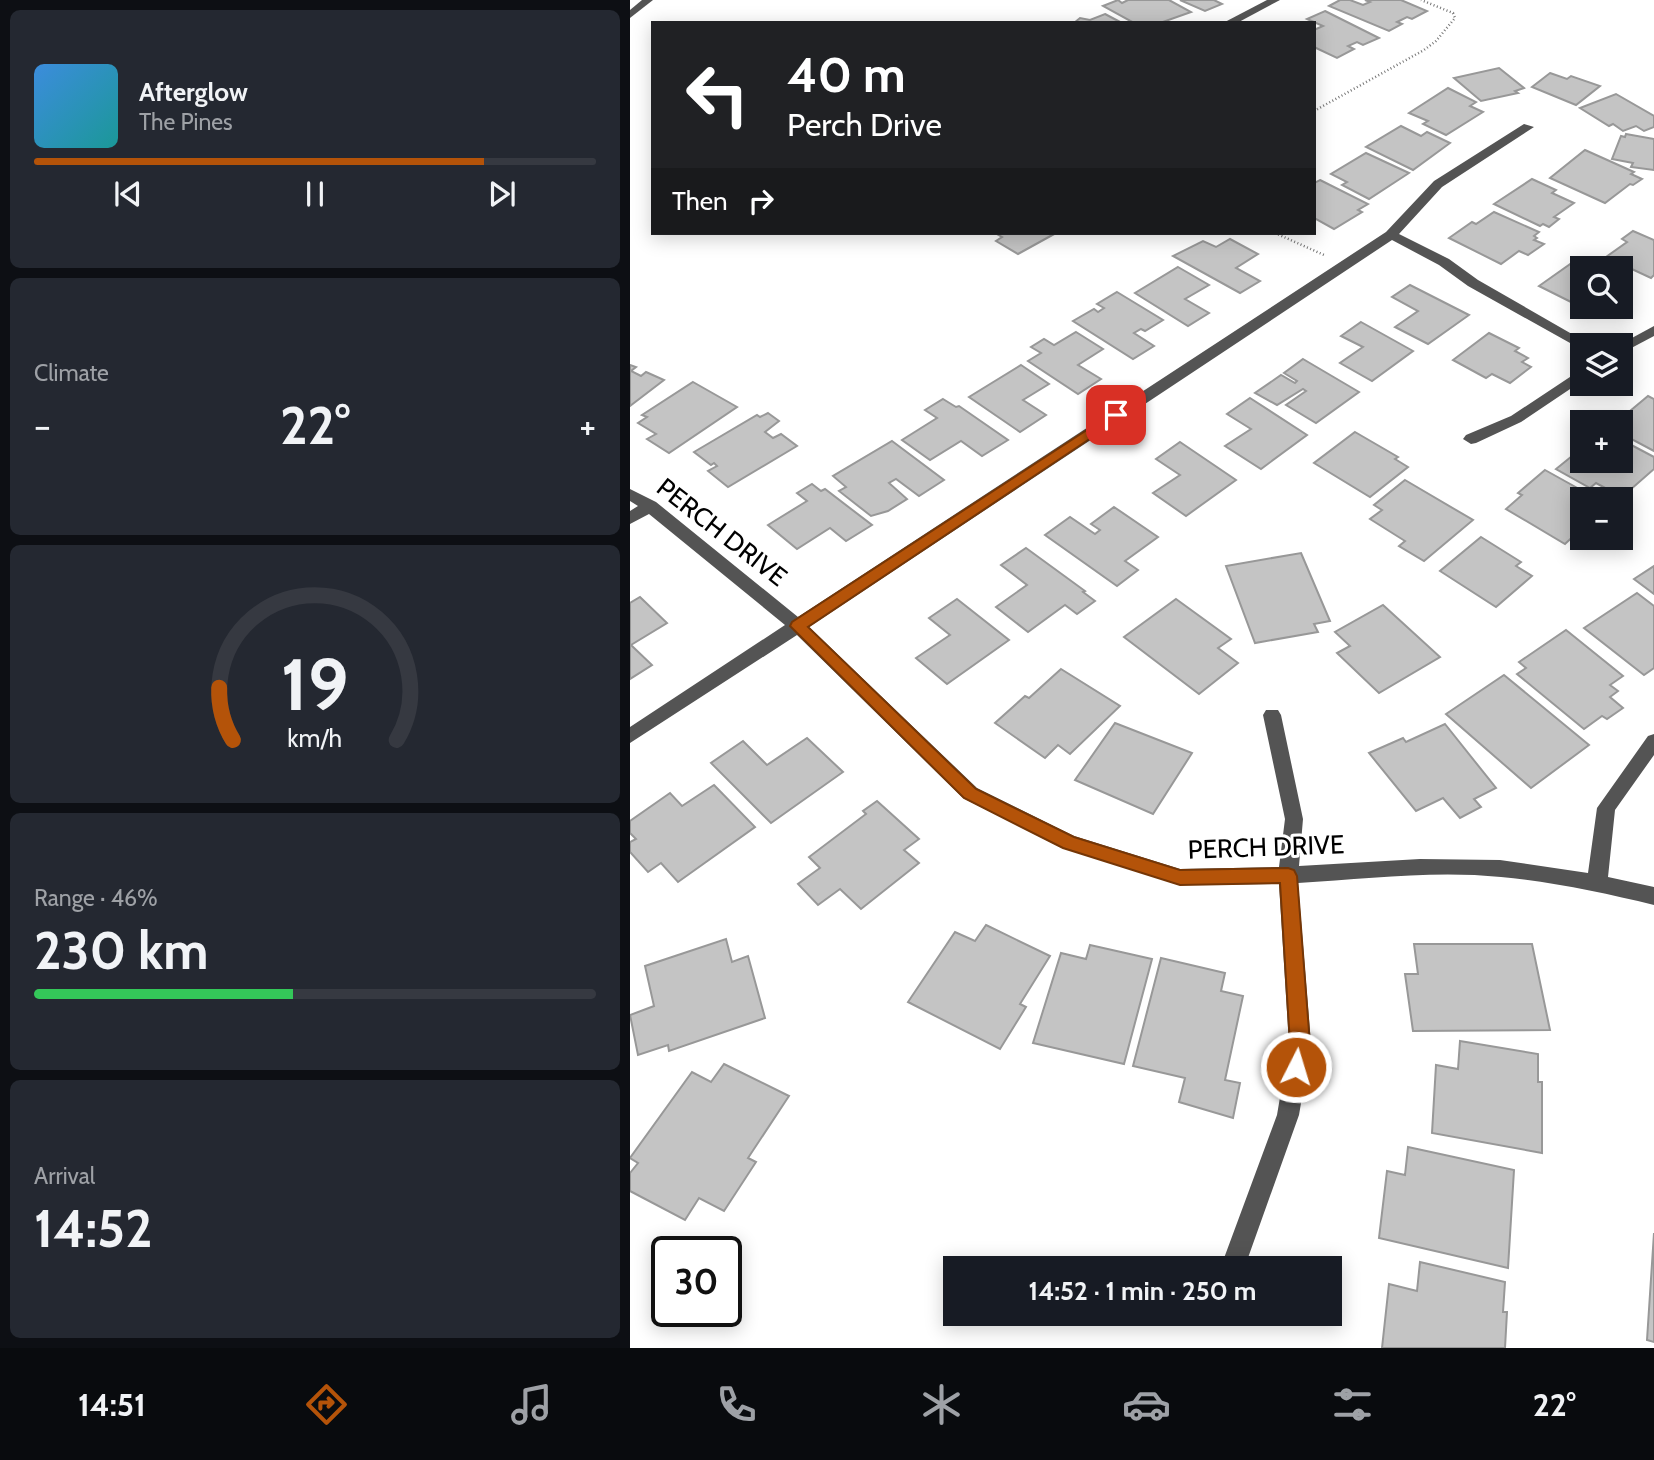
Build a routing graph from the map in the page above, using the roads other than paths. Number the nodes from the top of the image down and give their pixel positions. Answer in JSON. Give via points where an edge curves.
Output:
{"nodes":[{"id":1,"x":648,"y":0,"type":"edge"},
{"id":2,"x":1275,"y":0,"type":"edge"},
{"id":3,"x":630,"y":15,"type":"edge"},
{"id":4,"x":1231,"y":21,"type":"edge"},
{"id":5,"x":1528,"y":127,"type":"dead end"},
{"id":6,"x":1391,"y":235,"type":"junction"},
{"id":7,"x":1654,"y":330,"type":"edge"},
{"id":8,"x":1570,"y":337,"type":"edge"},
{"id":9,"x":1633,"y":342,"type":"edge"},
{"id":10,"x":1570,"y":382,"type":"edge"},
{"id":11,"x":1471,"y":439,"type":"dead end"},
{"id":12,"x":630,"y":494,"type":"edge"},
{"id":13,"x":650,"y":506,"type":"junction"},
{"id":14,"x":630,"y":517,"type":"edge"},
{"id":15,"x":798,"y":626,"type":"junction"},
{"id":16,"x":1272,"y":715,"type":"dead end"},
{"id":17,"x":630,"y":736,"type":"edge"},
{"id":18,"x":1654,"y":741,"type":"edge"},
{"id":19,"x":1288,"y":876,"type":"junction"},
{"id":20,"x":1597,"y":883,"type":"junction"},
{"id":21,"x":1654,"y":896,"type":"edge"},
{"id":22,"x":1238,"y":1256,"type":"edge"}],
"edges":[{"from":1,"to":3,"type":"street"},
{"from":2,"to":4,"type":"street"},
{"from":5,"to":6,"type":"street","via":[[1437,184]]},
{"from":6,"to":8,"type":"street"},
{"from":6,"to":15,"type":"street"},
{"from":7,"to":9,"type":"street"},
{"from":10,"to":11,"type":"street","via":[[1516,419]]},
{"from":12,"to":13,"type":"street","name":"PERCH DRIVE"},
{"from":13,"to":14,"type":"street"},
{"from":13,"to":15,"type":"street","name":"PERCH DRIVE"},
{"from":15,"to":17,"type":"street"},
{"from":15,"to":19,"type":"street","name":"PERCH DRIVE","via":[[970,793],[1069,842],[1180,877]]},
{"from":16,"to":19,"type":"street","via":[[1294,819]]},
{"from":18,"to":20,"type":"street","via":[[1606,808]]},
{"from":19,"to":20,"type":"street","name":"PERCH DRIVE","via":[[1420,867],[1500,868]]},
{"from":19,"to":22,"type":"street","via":[[1300,1044],[1288,1115]]},
{"from":20,"to":21,"type":"street","name":"PERCH DRIVE"}]}
